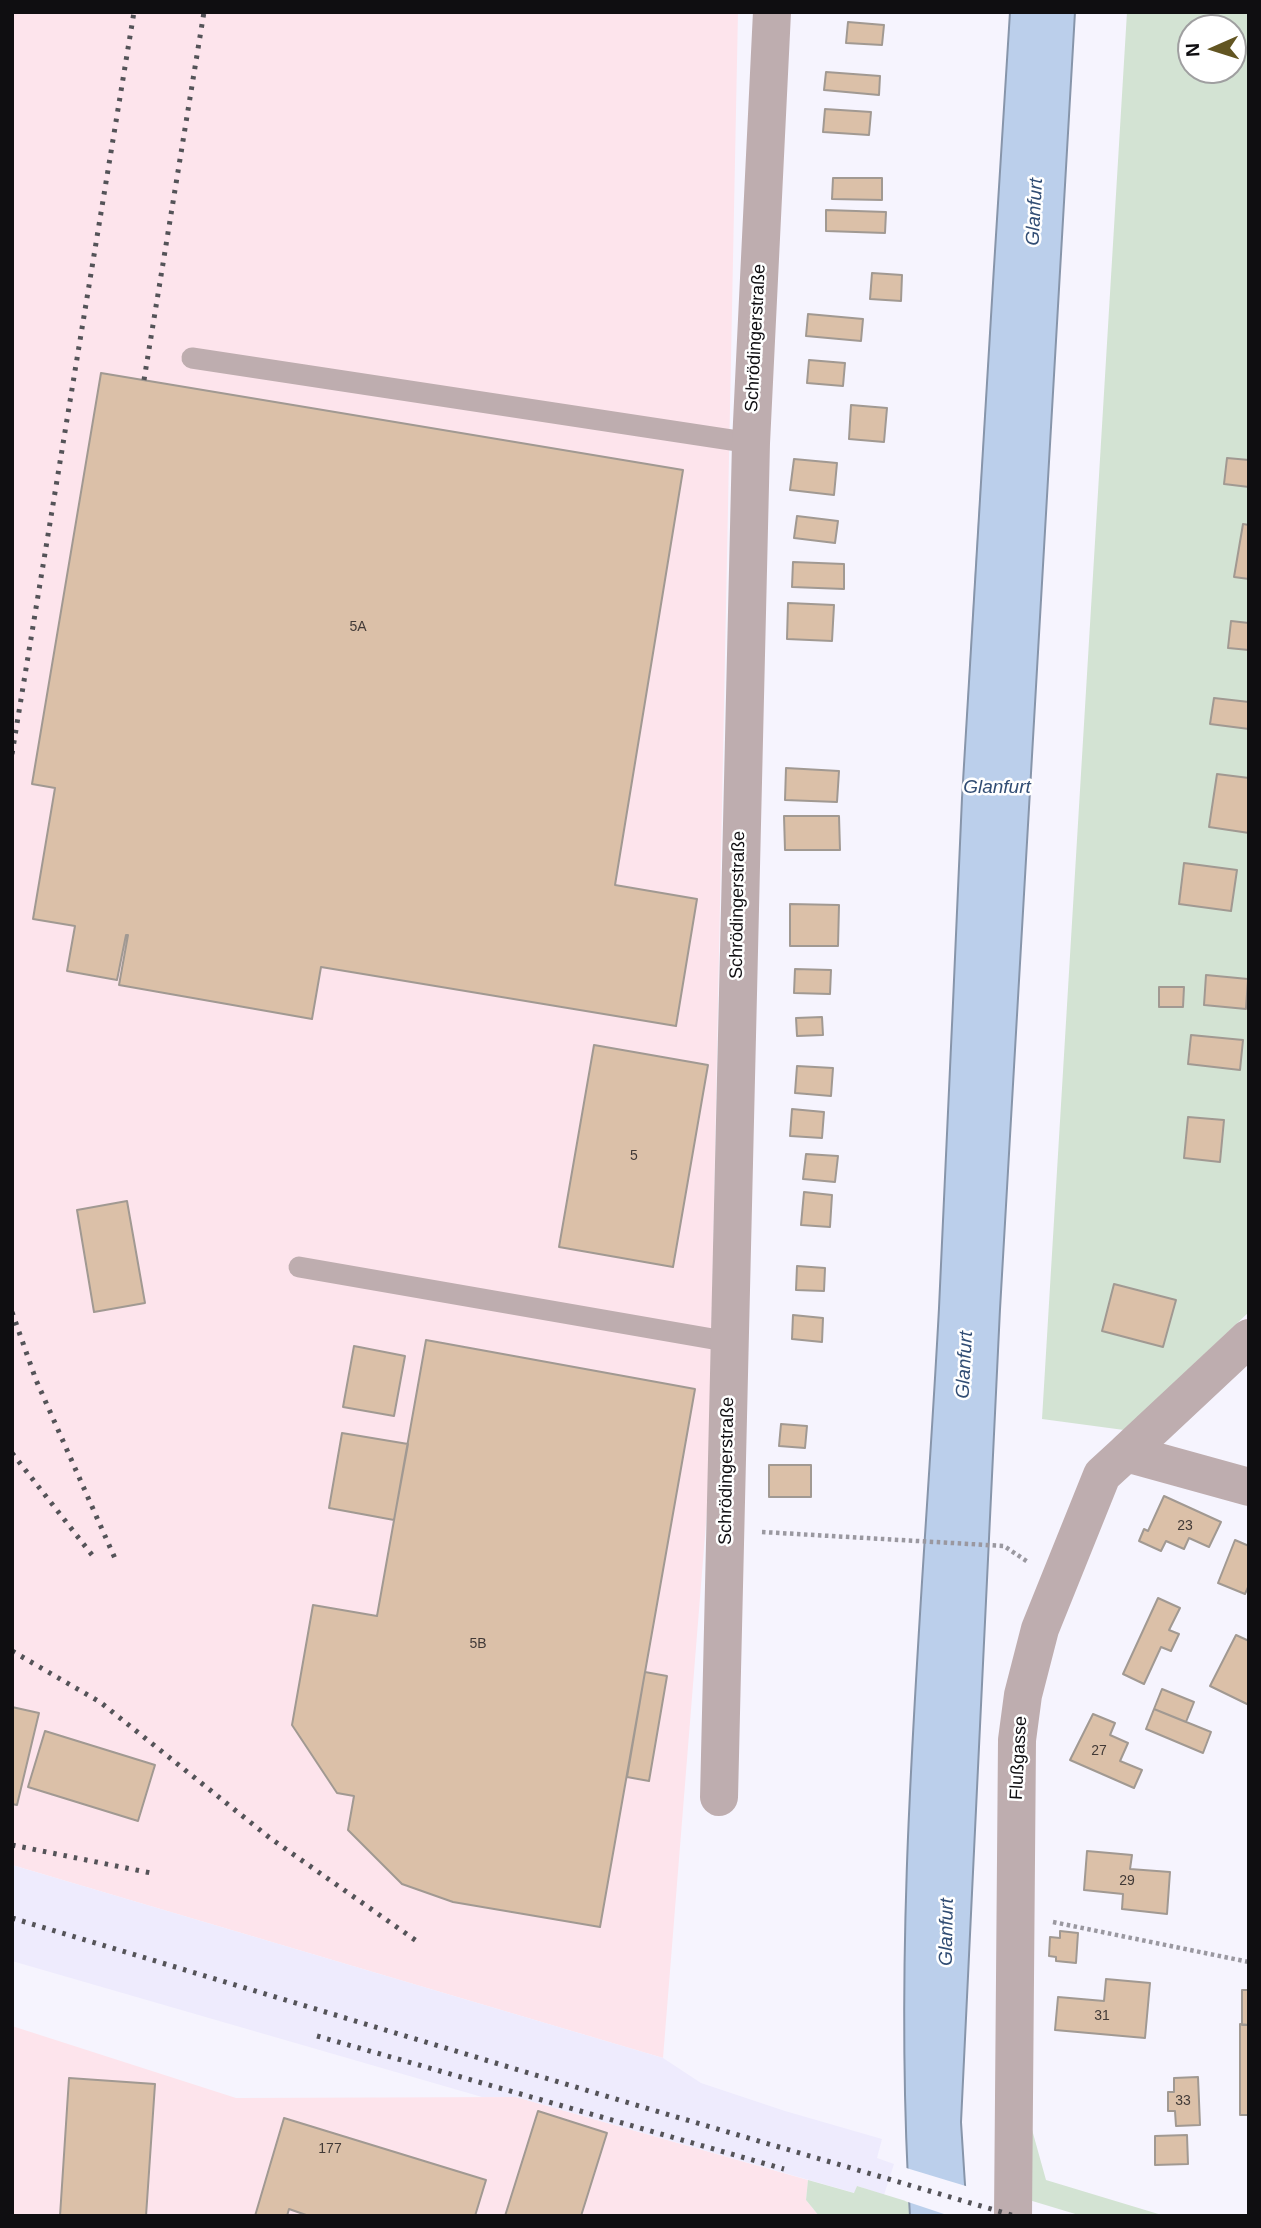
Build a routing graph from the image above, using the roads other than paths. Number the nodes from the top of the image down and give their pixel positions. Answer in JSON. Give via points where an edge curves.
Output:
{"nodes":[{"id":1,"x":772,"y":12,"type":"edge"},
{"id":2,"x":192,"y":358,"type":"dead end"},
{"id":3,"x":751,"y":443,"type":"junction"},
{"id":4,"x":299,"y":1267,"type":"dead end"},
{"id":5,"x":1249,"y":1338,"type":"edge"},
{"id":6,"x":730,"y":1342,"type":"junction"},
{"id":7,"x":1126,"y":1453,"type":"junction"},
{"id":8,"x":1249,"y":1487,"type":"edge"},
{"id":9,"x":719,"y":1797,"type":"dead end"},
{"id":10,"x":1013,"y":2216,"type":"edge"}],
"edges":[{"from":1,"to":3,"type":"street","name":"Schrödingerstraße"},
{"from":2,"to":3,"type":"lane"},
{"from":3,"to":6,"type":"street","name":"Schrödingerstraße"},
{"from":4,"to":6,"type":"lane"},
{"from":5,"to":7,"type":"street","name":"Flußgasse"},
{"from":6,"to":9,"type":"street","name":"Schrödingerstraße"},
{"from":7,"to":8,"type":"street"},
{"from":7,"to":10,"type":"street","name":"Flußgasse","via":[[1102,1475],[1040,1629],[1023,1695],[1017,1740]]}]}
